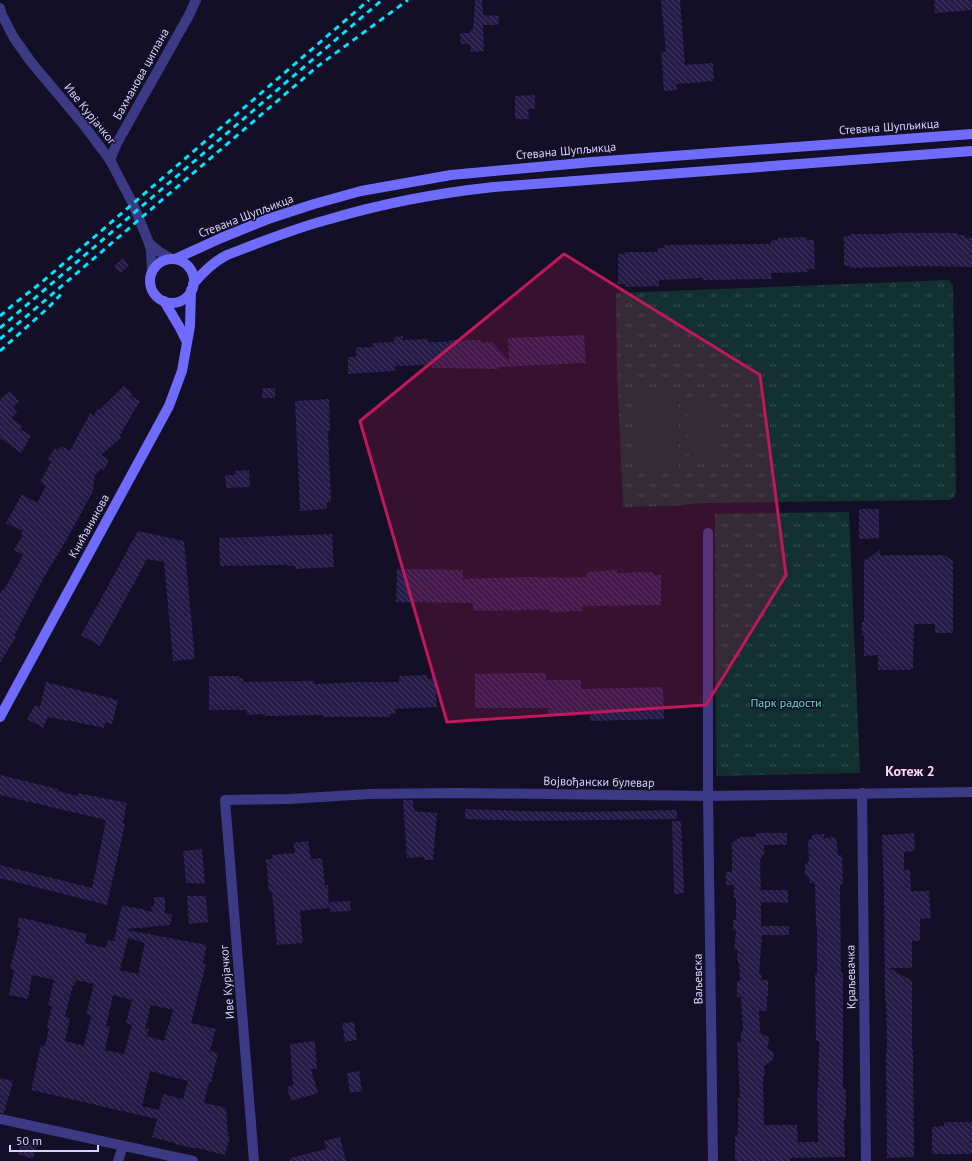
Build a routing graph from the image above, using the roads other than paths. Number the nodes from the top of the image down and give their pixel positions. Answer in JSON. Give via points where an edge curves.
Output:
{"nodes":[{"id":1,"x":196,"y":0,"type":"edge"},
{"id":2,"x":0,"y":8,"type":"edge"},
{"id":3,"x":972,"y":134,"type":"edge"},
{"id":4,"x":972,"y":151,"type":"edge"},
{"id":5,"x":110,"y":160,"type":"junction"},
{"id":6,"x":149,"y":243,"type":"junction"},
{"id":7,"x":174,"y":259,"type":"junction"},
{"id":8,"x":152,"y":271,"type":"junction"},
{"id":9,"x":192,"y":287,"type":"junction"},
{"id":10,"x":164,"y":301,"type":"junction"},
{"id":11,"x":187,"y":342,"type":"junction"},
{"id":12,"x":708,"y":533,"type":"dead end"},
{"id":13,"x":0,"y":717,"type":"edge"},
{"id":14,"x":972,"y":792,"type":"edge"},
{"id":15,"x":862,"y":793,"type":"junction"},
{"id":16,"x":708,"y":796,"type":"junction"},
{"id":17,"x":225,"y":800,"type":"joint"},
{"id":18,"x":0,"y":1118,"type":"edge"},
{"id":19,"x":123,"y":1146,"type":"junction"},
{"id":20,"x":118,"y":1161,"type":"edge"},
{"id":21,"x":193,"y":1161,"type":"edge"},
{"id":22,"x":254,"y":1161,"type":"edge"},
{"id":23,"x":713,"y":1161,"type":"edge"},
{"id":24,"x":866,"y":1161,"type":"edge"}],
"edges":[{"from":1,"to":5,"type":"street","name":"Бахманова циглана"},
{"from":2,"to":5,"type":"street","name":"Иве Курјачког","via":[[14,38],[30,62]]},
{"from":3,"to":7,"type":"main road","name":"Стевана Шупљикца","via":[[451,175],[361,191],[314,204],[268,219]]},
{"from":4,"to":9,"type":"main road","via":[[452,192],[366,209],[294,230],[219,258]]},
{"from":5,"to":6,"type":"street","name":"Иве Курјачког","via":[[133,204]]},
{"from":6,"to":7,"type":"street"},
{"from":6,"to":8,"type":"street","name":"Иве Курјачког"},
{"from":7,"to":8,"type":"main road","via":[[160,262]]},
{"from":7,"to":9,"type":"main road","via":[[189,268],[192,273]]},
{"from":8,"to":10,"type":"main road","via":[[151,288],[157,297]]},
{"from":9,"to":10,"type":"main road","via":[[188,295],[176,302]]},
{"from":9,"to":11,"type":"main road","name":"Книћанинова"},
{"from":10,"to":11,"type":"main road"},
{"from":11,"to":13,"type":"main road","name":"Книћанинова","via":[[182,371],[169,406]]},
{"from":12,"to":16,"type":"street","name":"Ваљевска"},
{"from":14,"to":15,"type":"street","name":"Војвођански булевар"},
{"from":15,"to":16,"type":"street","name":"Војвођански булевар"},
{"from":15,"to":24,"type":"street","name":"Краљевачка"},
{"from":16,"to":17,"type":"street","name":"Војвођански булевар","via":[[457,793]]},
{"from":16,"to":23,"type":"street","name":"Ваљевска"},
{"from":17,"to":22,"type":"street","name":"Иве Курјачког"},
{"from":18,"to":19,"type":"street"},
{"from":19,"to":20,"type":"street"},
{"from":19,"to":21,"type":"street"}]}
